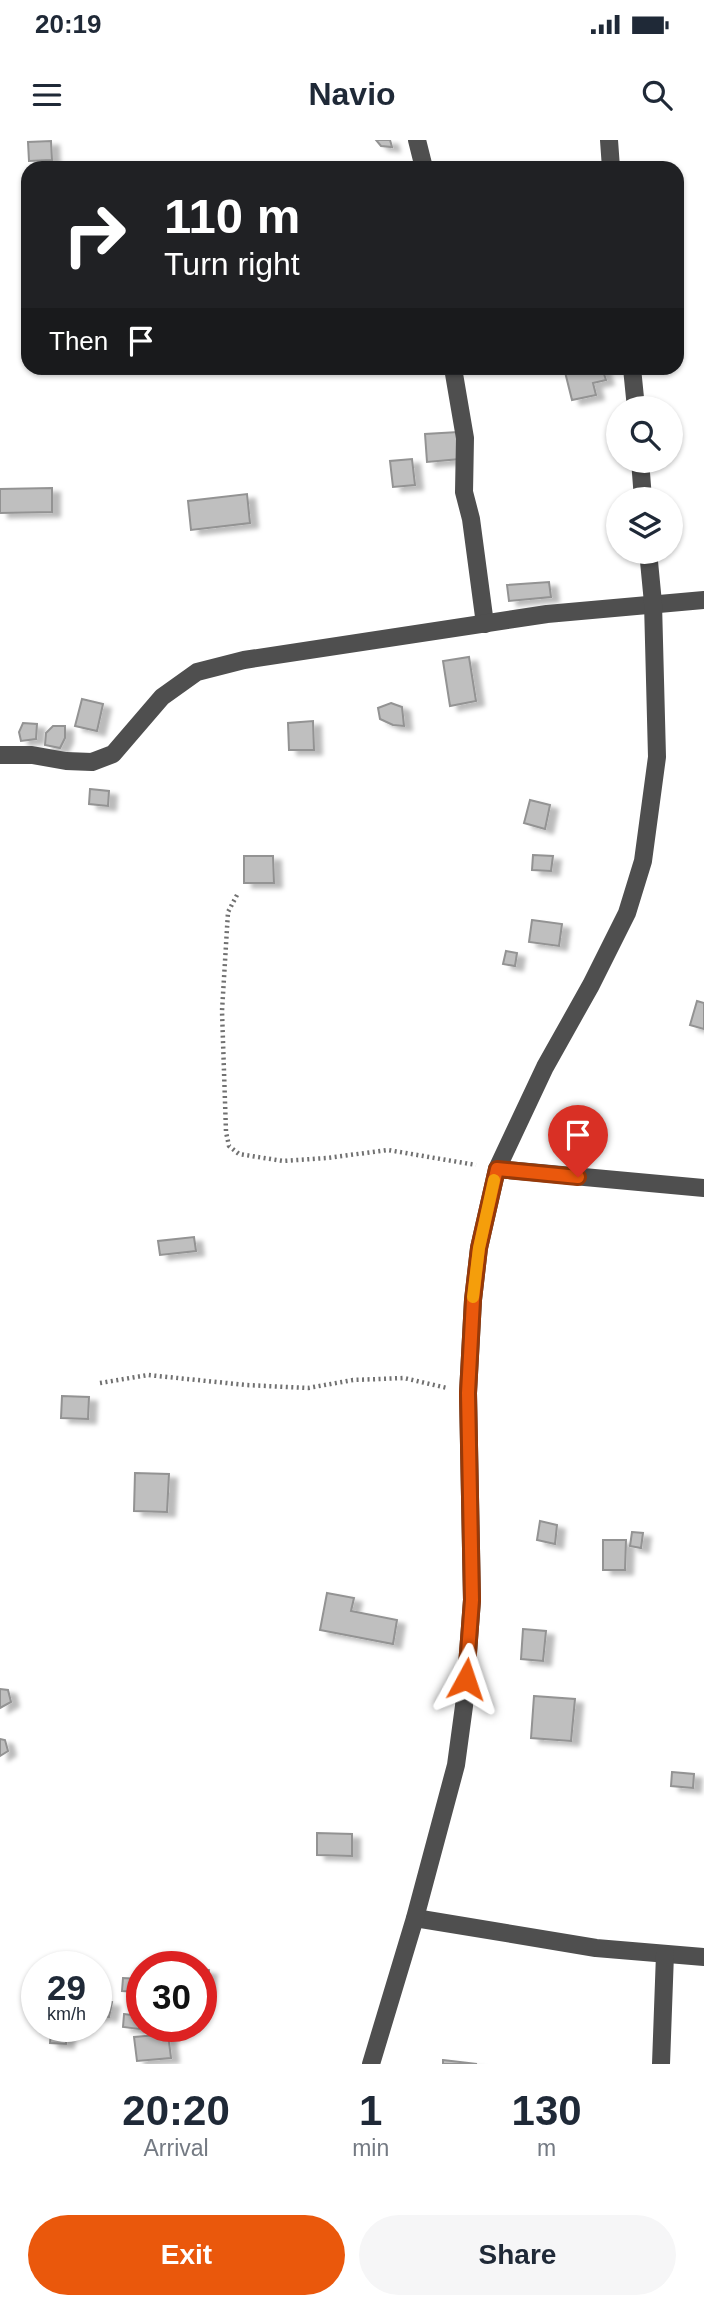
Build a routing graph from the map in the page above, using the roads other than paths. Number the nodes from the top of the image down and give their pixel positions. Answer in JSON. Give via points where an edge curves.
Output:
{"nodes":[{"id":1,"x":417,"y":140,"type":"edge"},
{"id":2,"x":609,"y":140,"type":"edge"},
{"id":3,"x":422,"y":161,"type":"edge"},
{"id":4,"x":610,"y":161,"type":"edge"},
{"id":5,"x":454,"y":375,"type":"edge"},
{"id":6,"x":633,"y":375,"type":"edge"},
{"id":7,"x":635,"y":396,"type":"edge"},
{"id":8,"x":649,"y":564,"type":"edge"},
{"id":9,"x":704,"y":600,"type":"edge"},
{"id":10,"x":653,"y":603,"type":"junction"},
{"id":11,"x":485,"y":624,"type":"junction"},
{"id":12,"x":0,"y":755,"type":"edge"},
{"id":13,"x":497,"y":1169,"type":"junction"},
{"id":14,"x":704,"y":1188,"type":"edge"},
{"id":15,"x":415,"y":1918,"type":"junction"},
{"id":16,"x":665,"y":1954,"type":"junction"},
{"id":17,"x":704,"y":1957,"type":"edge"},
{"id":18,"x":371,"y":2064,"type":"edge"},
{"id":19,"x":661,"y":2064,"type":"edge"}],
"edges":[{"from":1,"to":3,"type":"street"},
{"from":2,"to":4,"type":"street"},
{"from":5,"to":11,"type":"street","via":[[465,438],[464,492]]},
{"from":6,"to":7,"type":"street"},
{"from":8,"to":10,"type":"street"},
{"from":9,"to":10,"type":"street"},
{"from":10,"to":11,"type":"street"},
{"from":10,"to":13,"type":"street","via":[[657,757],[643,861],[627,913]]},
{"from":11,"to":12,"type":"street","via":[[244,660],[197,672],[162,697],[113,754],[92,762]]},
{"from":13,"to":14,"type":"street"},
{"from":13,"to":15,"type":"street","via":[[473,1300],[468,1393],[472,1600],[464,1706],[456,1765]]},
{"from":15,"to":16,"type":"street","via":[[596,1948]]},
{"from":15,"to":18,"type":"street"},
{"from":16,"to":17,"type":"street"},
{"from":16,"to":19,"type":"street"}]}
